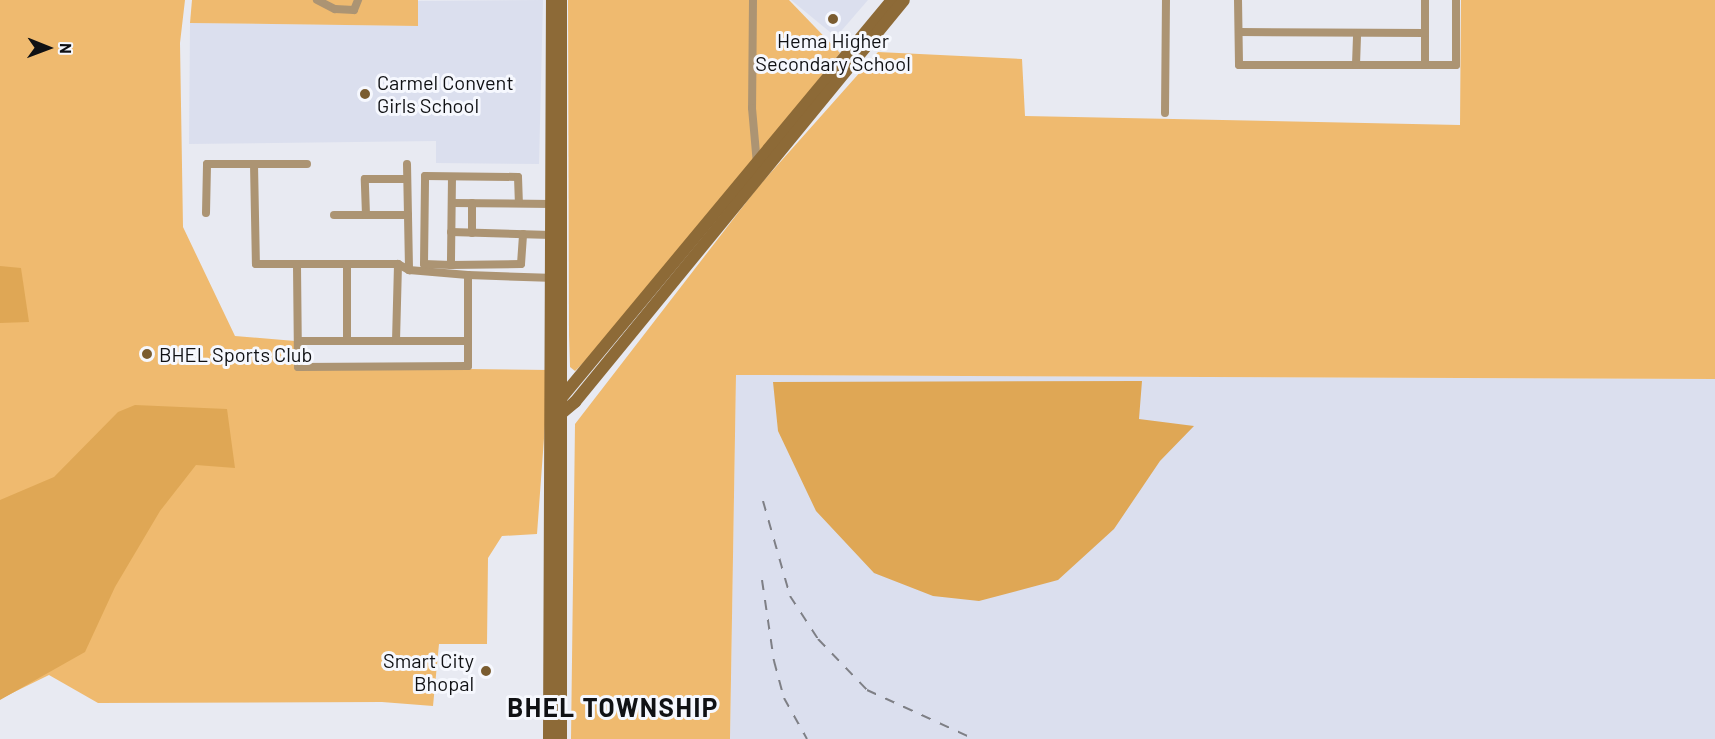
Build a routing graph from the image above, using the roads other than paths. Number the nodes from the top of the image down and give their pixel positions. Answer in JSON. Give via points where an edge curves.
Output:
{"nodes":[{"id":1,"x":318,"y":0,"type":"edge"},
{"id":2,"x":358,"y":0,"type":"edge"},
{"id":3,"x":552,"y":0,"type":"edge"},
{"id":4,"x":561,"y":0,"type":"edge"},
{"id":5,"x":753,"y":0,"type":"edge"},
{"id":6,"x":892,"y":0,"type":"edge"},
{"id":7,"x":904,"y":0,"type":"edge"},
{"id":8,"x":1166,"y":0,"type":"edge"},
{"id":9,"x":1238,"y":0,"type":"edge"},
{"id":10,"x":1425,"y":0,"type":"edge"},
{"id":11,"x":1456,"y":0,"type":"edge"},
{"id":12,"x":1239,"y":32,"type":"junction"},
{"id":13,"x":1357,"y":33,"type":"junction"},
{"id":14,"x":1425,"y":33,"type":"junction"},
{"id":15,"x":1356,"y":65,"type":"junction"},
{"id":16,"x":1425,"y":65,"type":"junction"},
{"id":17,"x":1166,"y":113,"type":"dead end"},
{"id":18,"x":556,"y":156,"type":"junction"},
{"id":19,"x":757,"y":161,"type":"junction"},
{"id":20,"x":254,"y":164,"type":"junction"},
{"id":21,"x":307,"y":164,"type":"dead end"},
{"id":22,"x":407,"y":164,"type":"dead end"},
{"id":23,"x":758,"y":176,"type":"junction"},
{"id":24,"x":452,"y":177,"type":"junction"},
{"id":25,"x":407,"y":179,"type":"junction"},
{"id":26,"x":452,"y":203,"type":"junction"},
{"id":27,"x":472,"y":203,"type":"junction"},
{"id":28,"x":519,"y":203,"type":"junction"},
{"id":29,"x":552,"y":204,"type":"junction"},
{"id":30,"x":206,"y":213,"type":"dead end"},
{"id":31,"x":334,"y":215,"type":"dead end"},
{"id":32,"x":366,"y":215,"type":"junction"},
{"id":33,"x":408,"y":215,"type":"junction"},
{"id":34,"x":451,"y":232,"type":"junction"},
{"id":35,"x":472,"y":233,"type":"junction"},
{"id":36,"x":522,"y":234,"type":"junction"},
{"id":37,"x":551,"y":235,"type":"junction"},
{"id":38,"x":398,"y":264,"type":"junction"},
{"id":39,"x":347,"y":265,"type":"junction"},
{"id":40,"x":451,"y":265,"type":"junction"},
{"id":41,"x":297,"y":266,"type":"junction"},
{"id":42,"x":410,"y":270,"type":"junction"},
{"id":43,"x":468,"y":276,"type":"junction"},
{"id":44,"x":556,"y":278,"type":"junction"},
{"id":45,"x":556,"y":325,"type":"junction"},
{"id":46,"x":298,"y":341,"type":"junction"},
{"id":47,"x":347,"y":341,"type":"junction"},
{"id":48,"x":396,"y":341,"type":"junction"},
{"id":49,"x":468,"y":341,"type":"junction"},
{"id":50,"x":560,"y":400,"type":"junction"},
{"id":51,"x":555,"y":412,"type":"junction"},
{"id":52,"x":549,"y":739,"type":"edge"},
{"id":53,"x":561,"y":739,"type":"edge"}],
"edges":[{"from":1,"to":2,"type":"street","via":[[335,9],[354,10]]},
{"from":3,"to":18,"type":"main road"},
{"from":4,"to":18,"type":"main road"},
{"from":5,"to":19,"type":"street","via":[[752,108]]},
{"from":6,"to":19,"type":"main road"},
{"from":7,"to":23,"type":"main road"},
{"from":8,"to":17,"type":"street"},
{"from":9,"to":12,"type":"street"},
{"from":10,"to":14,"type":"street"},
{"from":11,"to":16,"type":"street","via":[[1456,65]]},
{"from":12,"to":13,"type":"street"},
{"from":12,"to":15,"type":"street","via":[[1239,65]]},
{"from":13,"to":14,"type":"street"},
{"from":13,"to":15,"type":"street"},
{"from":14,"to":16,"type":"street"},
{"from":15,"to":16,"type":"street"},
{"from":18,"to":29,"type":"main road"},
{"from":18,"to":44,"type":"main road"},
{"from":19,"to":23,"type":"street"},
{"from":19,"to":50,"type":"main road"},
{"from":20,"to":21,"type":"street"},
{"from":20,"to":30,"type":"street","via":[[207,164]]},
{"from":20,"to":41,"type":"street","via":[[256,264]]},
{"from":22,"to":25,"type":"street"},
{"from":23,"to":51,"type":"main road","via":[[574,402]]},
{"from":24,"to":26,"type":"street"},
{"from":24,"to":28,"type":"street","via":[[518,177]]},
{"from":24,"to":40,"type":"street","via":[[424,178],[424,264]]},
{"from":25,"to":32,"type":"street","via":[[365,179]]},
{"from":25,"to":33,"type":"street"},
{"from":26,"to":27,"type":"street"},
{"from":26,"to":34,"type":"street"},
{"from":27,"to":28,"type":"street"},
{"from":27,"to":35,"type":"street"},
{"from":28,"to":29,"type":"street"},
{"from":29,"to":37,"type":"main road"},
{"from":31,"to":32,"type":"street"},
{"from":32,"to":33,"type":"street"},
{"from":33,"to":42,"type":"street"},
{"from":34,"to":35,"type":"street"},
{"from":34,"to":40,"type":"street"},
{"from":35,"to":36,"type":"street"},
{"from":36,"to":37,"type":"street"},
{"from":36,"to":40,"type":"street","via":[[521,264]]},
{"from":37,"to":44,"type":"main road"},
{"from":38,"to":39,"type":"street"},
{"from":38,"to":42,"type":"street"},
{"from":38,"to":48,"type":"street"},
{"from":39,"to":41,"type":"street"},
{"from":39,"to":47,"type":"street"},
{"from":41,"to":46,"type":"street"},
{"from":42,"to":43,"type":"street"},
{"from":43,"to":44,"type":"street"},
{"from":43,"to":49,"type":"street"},
{"from":44,"to":45,"type":"main road"},
{"from":45,"to":50,"type":"main road"},
{"from":45,"to":51,"type":"main road"},
{"from":46,"to":47,"type":"street"},
{"from":46,"to":49,"type":"street","via":[[298,367],[468,366]]},
{"from":47,"to":48,"type":"street"},
{"from":48,"to":49,"type":"street"},
{"from":50,"to":51,"type":"main road"},
{"from":51,"to":52,"type":"main road","via":[[549,423]]},
{"from":51,"to":53,"type":"main road"}]}
